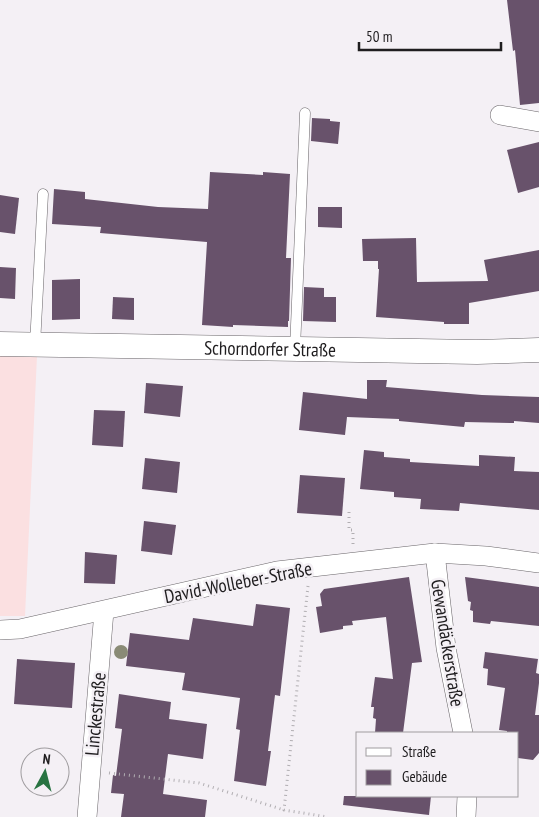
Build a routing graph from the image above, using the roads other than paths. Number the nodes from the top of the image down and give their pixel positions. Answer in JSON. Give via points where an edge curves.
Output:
{"nodes":[{"id":1,"x":305,"y":113,"type":"dead end"},
{"id":2,"x":500,"y":115,"type":"dead end"},
{"id":3,"x":539,"y":122,"type":"edge"},
{"id":4,"x":43,"y":194,"type":"dead end"},
{"id":5,"x":0,"y":344,"type":"edge"},
{"id":6,"x":35,"y":345,"type":"junction"},
{"id":7,"x":295,"y":349,"type":"junction"},
{"id":8,"x":539,"y":350,"type":"edge"},
{"id":9,"x":435,"y":554,"type":"junction"},
{"id":10,"x":539,"y":564,"type":"edge"},
{"id":11,"x":104,"y":610,"type":"junction"},
{"id":12,"x":0,"y":630,"type":"edge"},
{"id":13,"x":463,"y":732,"type":"edge"},
{"id":14,"x":467,"y":797,"type":"edge"},
{"id":15,"x":87,"y":817,"type":"edge"},
{"id":16,"x":466,"y":817,"type":"edge"}],
"edges":[{"from":1,"to":7,"type":"lane"},
{"from":2,"to":3,"type":"street"},
{"from":4,"to":6,"type":"lane"},
{"from":5,"to":6,"type":"street","name":"Schorndorfer Straße"},
{"from":6,"to":7,"type":"street","name":"Schorndorfer Straße"},
{"from":7,"to":8,"type":"street","name":"Schorndorfer Straße"},
{"from":9,"to":10,"type":"street","name":"David-Wolleber-Straße","via":[[486,556]]},
{"from":9,"to":11,"type":"street","name":"David-Wolleber-Straße","via":[[277,571]]},
{"from":9,"to":13,"type":"street","name":"Gewandäckerstraße","via":[[446,648]]},
{"from":11,"to":12,"type":"street","name":"David-Wolleber-Straße","via":[[20,629]]},
{"from":11,"to":15,"type":"street","name":"Linckestraße"},
{"from":14,"to":16,"type":"street"}]}
